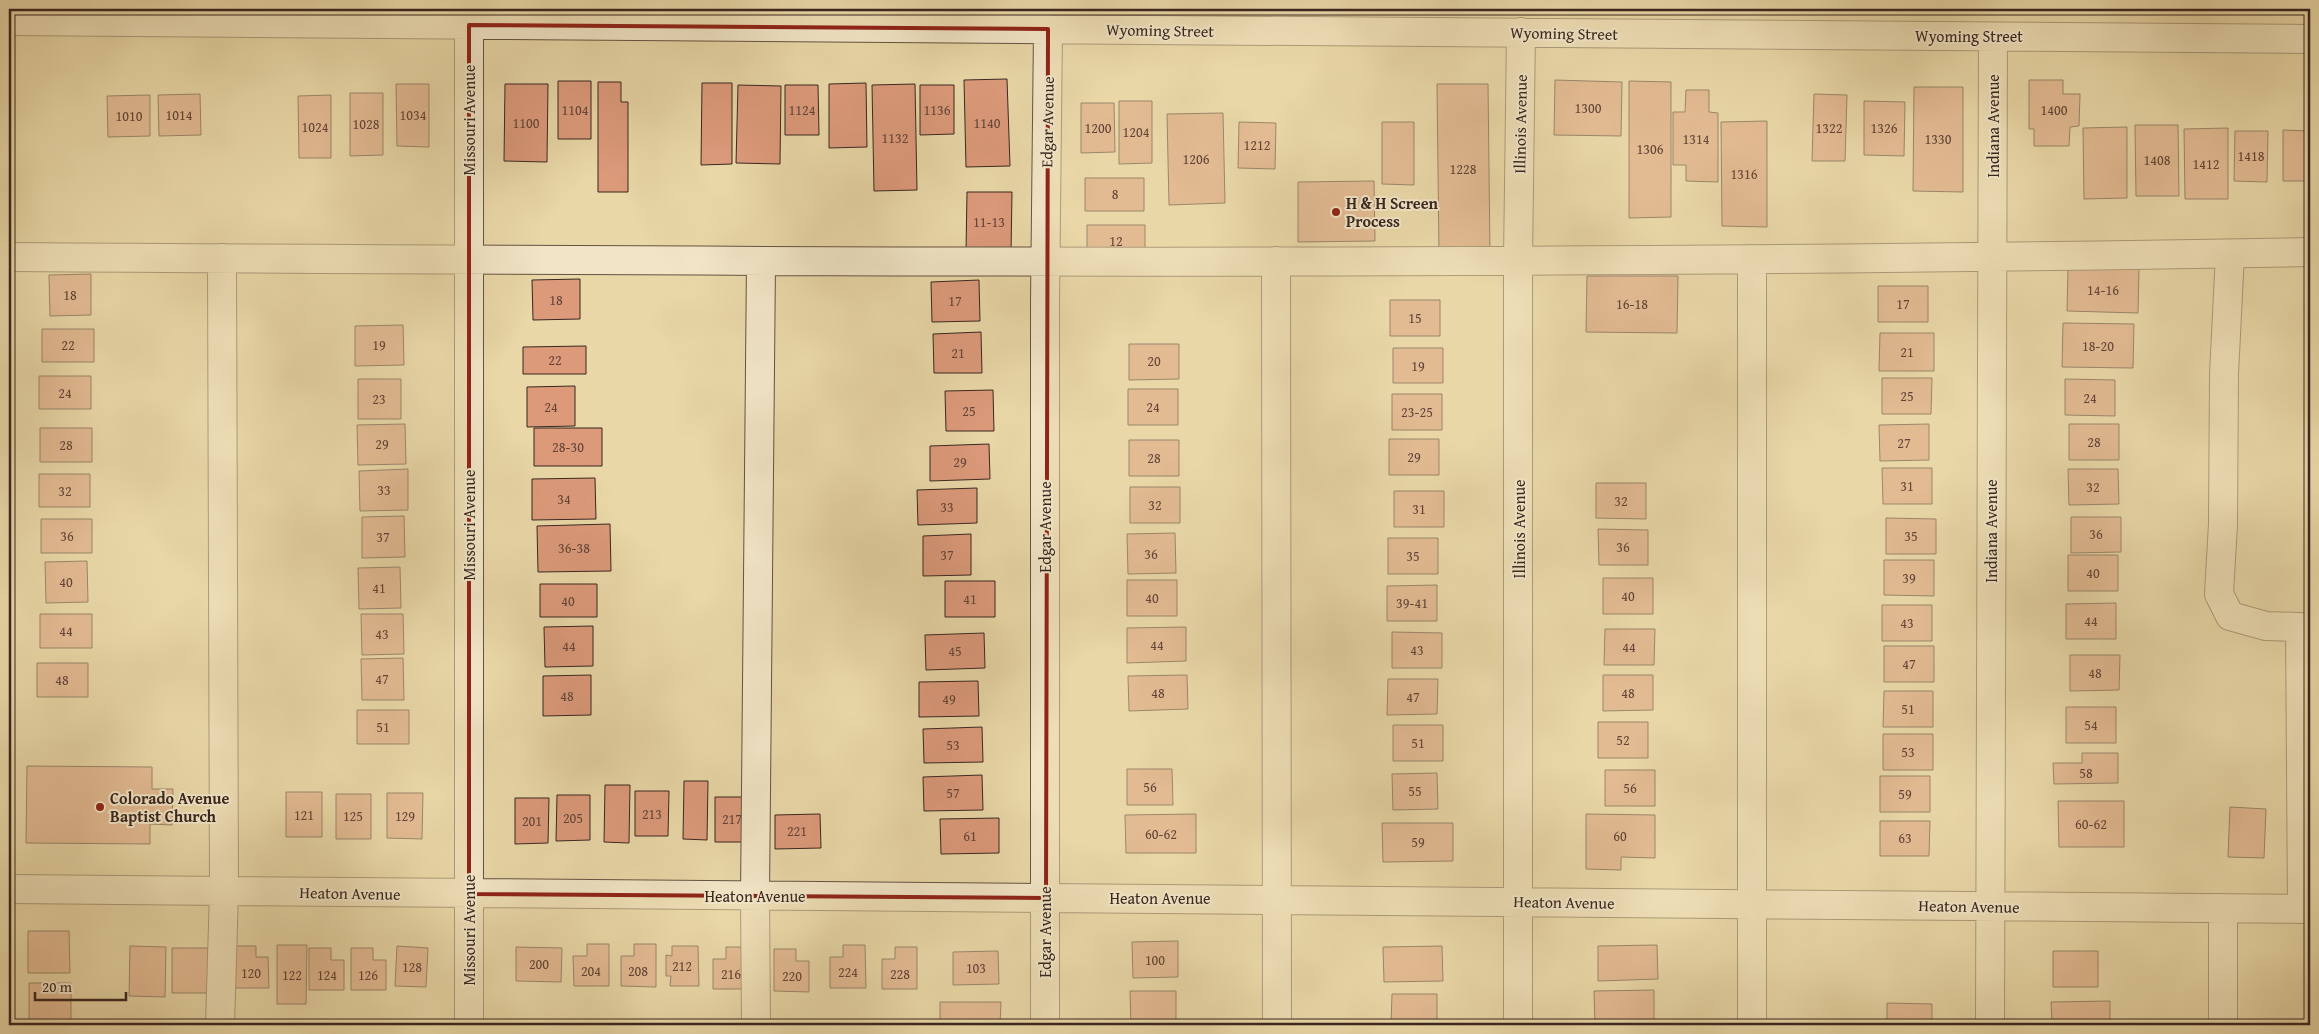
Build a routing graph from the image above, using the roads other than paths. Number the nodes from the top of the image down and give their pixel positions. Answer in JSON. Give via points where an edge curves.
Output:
{"nodes":[{"id":1,"x":592,"y":17,"type":"edge"},
{"id":2,"x":9,"y":21,"type":"edge"},
{"id":3,"x":1406,"y":21,"type":"edge"},
{"id":4,"x":469,"y":25,"type":"junction"},
{"id":5,"x":1048,"y":29,"type":"junction"},
{"id":6,"x":1521,"y":32,"type":"junction"},
{"id":7,"x":1993,"y":37,"type":"junction"},
{"id":8,"x":2310,"y":39,"type":"edge"},
{"id":9,"x":2310,"y":252,"type":"edge"},
{"id":10,"x":2230,"y":254,"type":"junction"},
{"id":11,"x":9,"y":257,"type":"edge"},
{"id":12,"x":222,"y":258,"type":"junction"},
{"id":13,"x":1992,"y":258,"type":"junction"},
{"id":14,"x":1752,"y":259,"type":"junction"},
{"id":15,"x":469,"y":260,"type":"junction"},
{"id":16,"x":1276,"y":260,"type":"junction"},
{"id":17,"x":1518,"y":260,"type":"junction"},
{"id":18,"x":761,"y":261,"type":"junction"},
{"id":19,"x":1046,"y":261,"type":"junction"},
{"id":20,"x":9,"y":890,"type":"edge"},
{"id":21,"x":224,"y":892,"type":"junction"},
{"id":22,"x":469,"y":894,"type":"junction"},
{"id":23,"x":755,"y":896,"type":"junction"},
{"id":24,"x":1046,"y":898,"type":"junction"},
{"id":25,"x":1277,"y":899,"type":"junction"},
{"id":26,"x":1519,"y":901,"type":"junction"},
{"id":27,"x":1753,"y":904,"type":"junction"},
{"id":28,"x":1990,"y":906,"type":"junction"},
{"id":29,"x":2222,"y":908,"type":"junction"},
{"id":30,"x":2306,"y":909,"type":"edge"},
{"id":31,"x":220,"y":1025,"type":"edge"},
{"id":32,"x":469,"y":1025,"type":"edge"},
{"id":33,"x":756,"y":1025,"type":"edge"},
{"id":34,"x":1045,"y":1025,"type":"edge"},
{"id":35,"x":1277,"y":1025,"type":"edge"},
{"id":36,"x":1518,"y":1025,"type":"edge"},
{"id":37,"x":1752,"y":1025,"type":"edge"},
{"id":38,"x":1990,"y":1025,"type":"edge"},
{"id":39,"x":2222,"y":1025,"type":"edge"}],
"edges":[{"from":1,"to":4,"type":"street","name":"Wyoming Street"},
{"from":1,"to":5,"type":"street","name":"Wyoming Street"},
{"from":2,"to":4,"type":"street","name":"Wyoming Street"},
{"from":3,"to":5,"type":"street","name":"Wyoming Street"},
{"from":3,"to":6,"type":"street","name":"Wyoming Street"},
{"from":4,"to":15,"type":"street","name":"Missouri Avenue"},
{"from":5,"to":19,"type":"street","name":"Edgar Avenue"},
{"from":6,"to":7,"type":"street","name":"Wyoming Street"},
{"from":6,"to":17,"type":"street","name":"Illinois Avenue"},
{"from":7,"to":8,"type":"street","name":"Wyoming Street"},
{"from":7,"to":13,"type":"street","name":"Indiana Avenue"},
{"from":9,"to":10,"type":"street"},
{"from":10,"to":13,"type":"street"},
{"from":10,"to":30,"type":"street","via":[[2219,594],[2230,616],[2266,626],[2300,627]]},
{"from":11,"to":12,"type":"street"},
{"from":12,"to":15,"type":"street"},
{"from":12,"to":21,"type":"street"},
{"from":13,"to":14,"type":"street"},
{"from":13,"to":28,"type":"street","name":"Indiana Avenue"},
{"from":14,"to":17,"type":"street"},
{"from":14,"to":27,"type":"street"},
{"from":15,"to":18,"type":"street"},
{"from":15,"to":22,"type":"street","name":"Missouri Avenue"},
{"from":16,"to":17,"type":"street"},
{"from":16,"to":19,"type":"street"},
{"from":16,"to":25,"type":"street"},
{"from":17,"to":26,"type":"street","name":"Illinois Avenue"},
{"from":18,"to":19,"type":"street"},
{"from":18,"to":23,"type":"street"},
{"from":19,"to":24,"type":"street","name":"Edgar Avenue"},
{"from":20,"to":21,"type":"street","name":"Heaton Avenue"},
{"from":21,"to":22,"type":"street","name":"Heaton Avenue"},
{"from":21,"to":31,"type":"street"},
{"from":22,"to":23,"type":"street","name":"Heaton Avenue"},
{"from":22,"to":32,"type":"street","name":"Missouri Avenue"},
{"from":23,"to":24,"type":"street","name":"Heaton Avenue"},
{"from":23,"to":33,"type":"street"},
{"from":24,"to":25,"type":"street","name":"Heaton Avenue"},
{"from":24,"to":34,"type":"street","name":"Edgar Avenue"},
{"from":25,"to":26,"type":"street","name":"Heaton Avenue"},
{"from":25,"to":35,"type":"street"},
{"from":26,"to":27,"type":"street","name":"Heaton Avenue"},
{"from":26,"to":36,"type":"street","name":"Illinois Avenue"},
{"from":27,"to":28,"type":"street","name":"Heaton Avenue"},
{"from":27,"to":37,"type":"street"},
{"from":28,"to":29,"type":"street","name":"Heaton Avenue"},
{"from":28,"to":38,"type":"street","name":"Indiana Avenue"},
{"from":29,"to":30,"type":"street","name":"Heaton Avenue"},
{"from":29,"to":39,"type":"street"}]}
